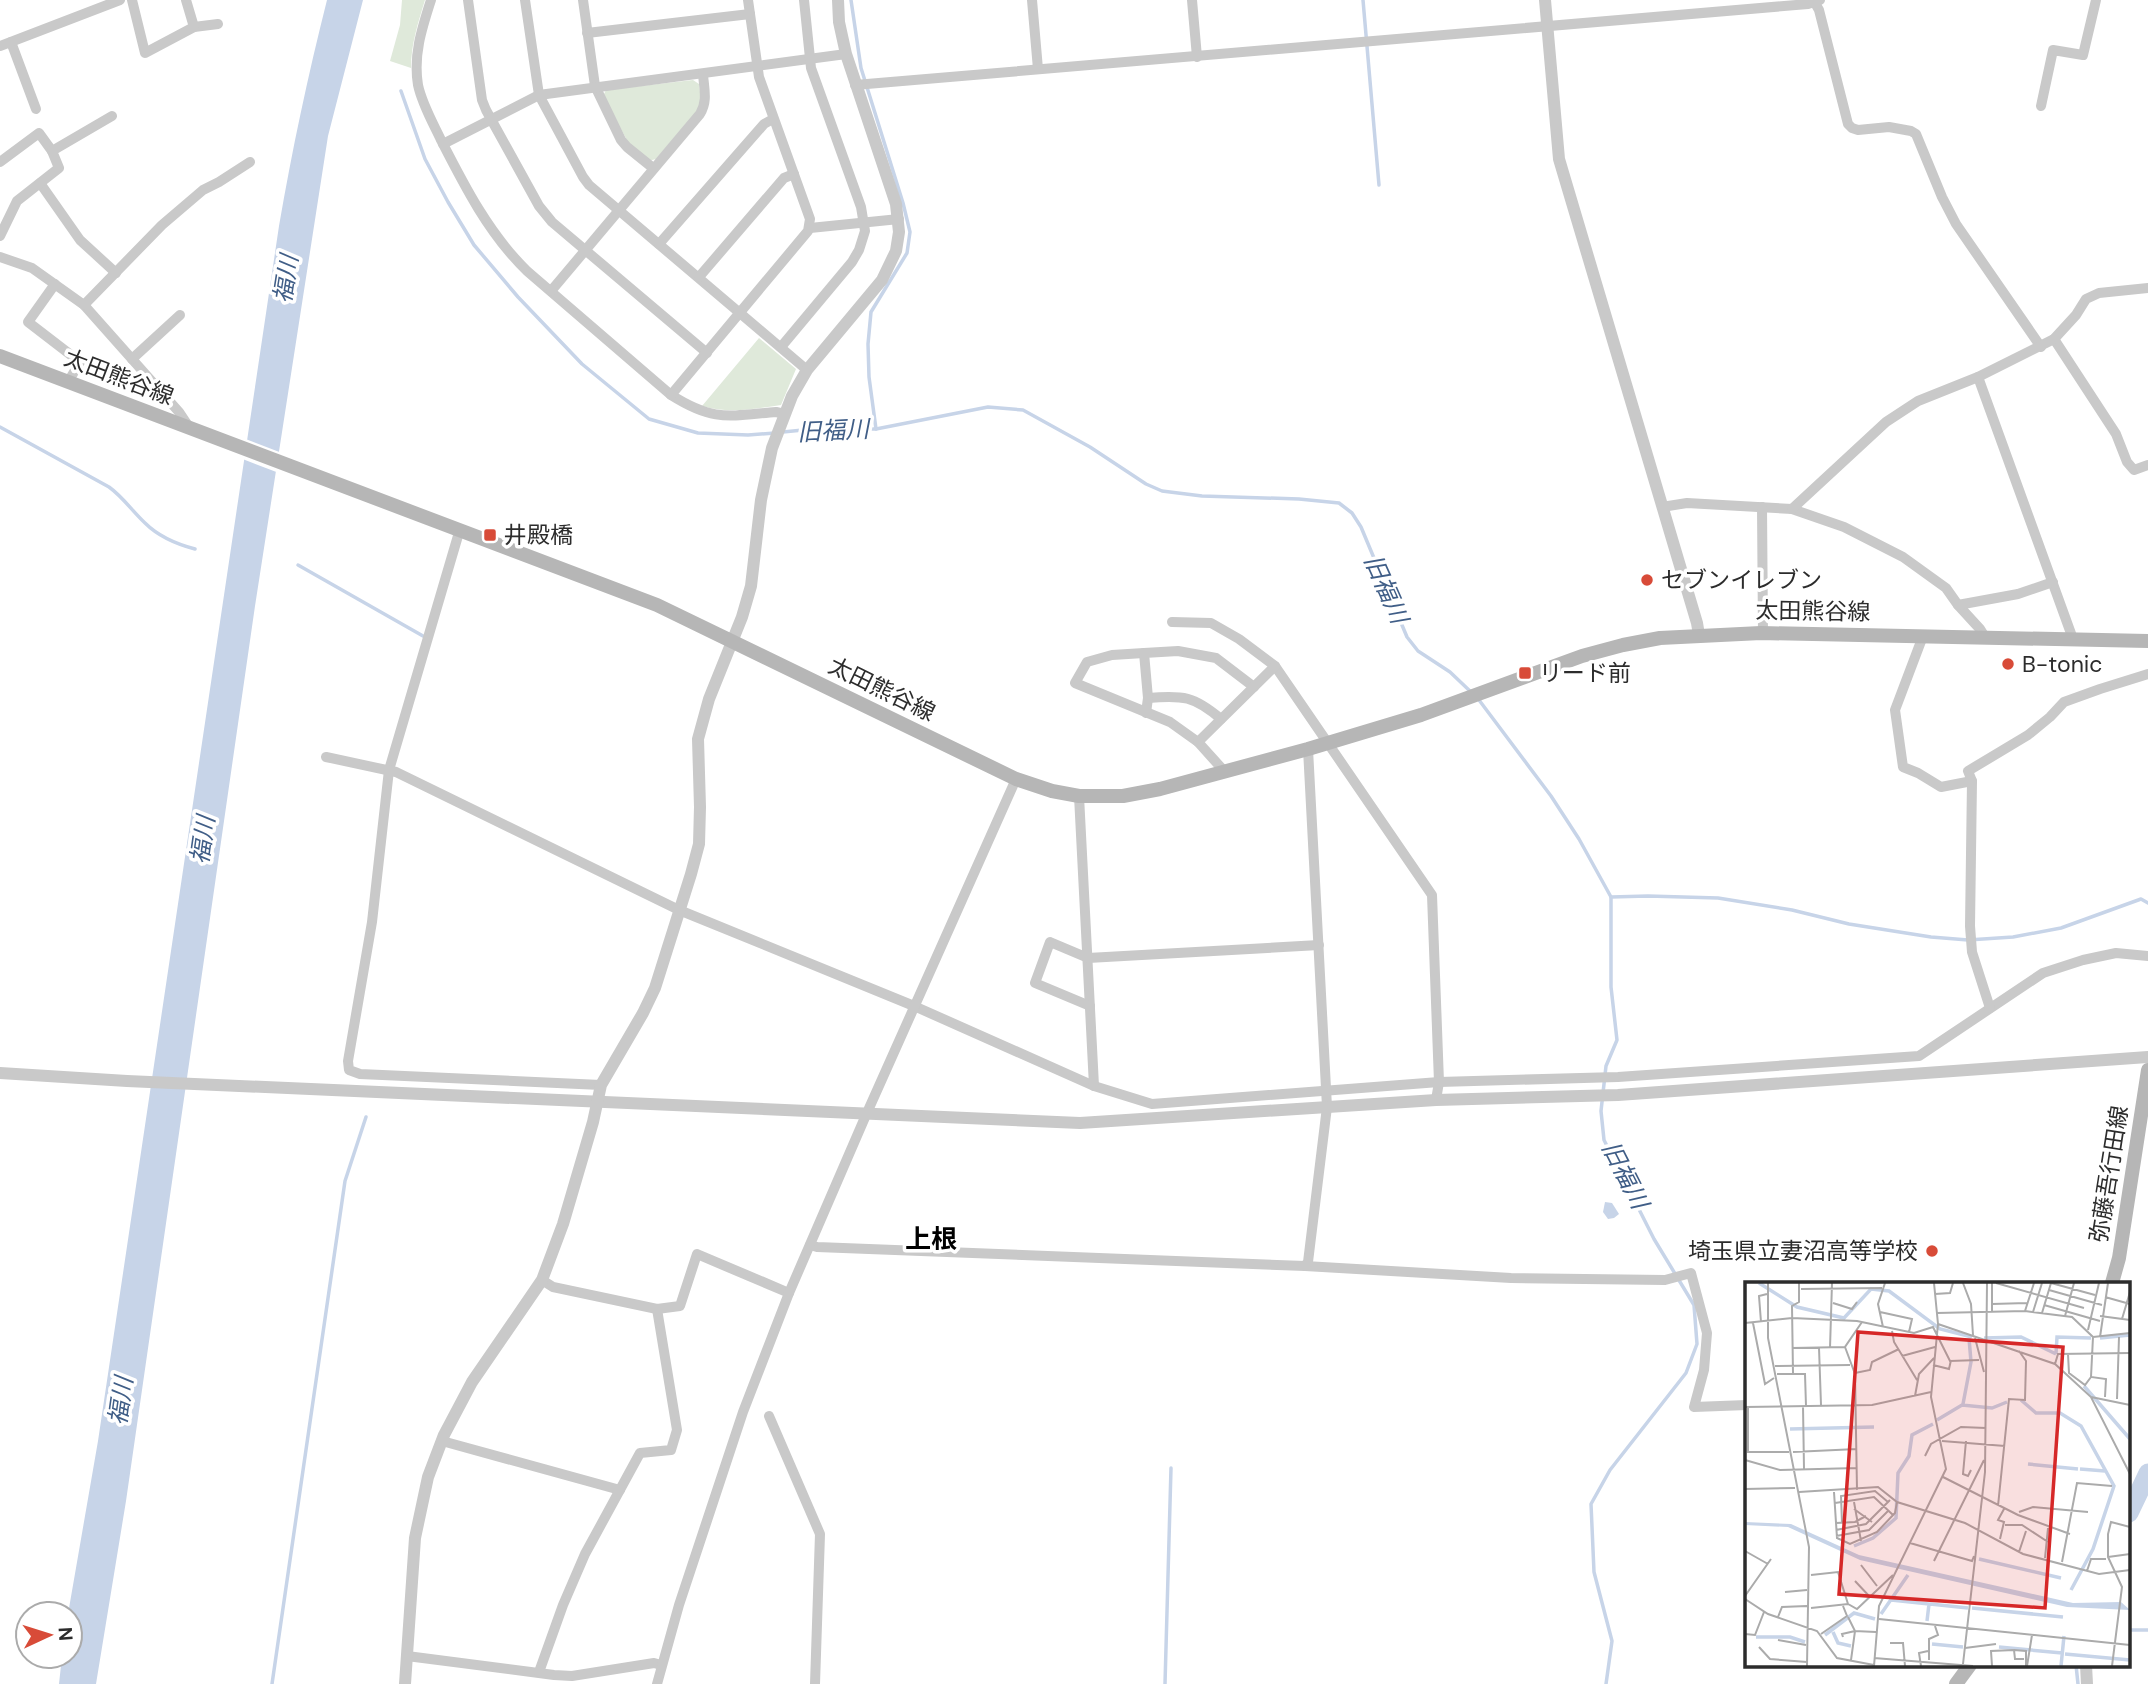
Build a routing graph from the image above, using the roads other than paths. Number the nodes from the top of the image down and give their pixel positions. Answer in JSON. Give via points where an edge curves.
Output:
{"nodes":[{"id":1,"x":120,"y":0,"type":"edge"},
{"id":2,"x":132,"y":0,"type":"edge"},
{"id":3,"x":186,"y":0,"type":"edge"},
{"id":4,"x":431,"y":0,"type":"edge"},
{"id":5,"x":468,"y":0,"type":"edge"},
{"id":6,"x":526,"y":0,"type":"edge"},
{"id":7,"x":583,"y":0,"type":"edge"},
{"id":8,"x":748,"y":0,"type":"edge"},
{"id":9,"x":804,"y":0,"type":"edge"},
{"id":10,"x":838,"y":0,"type":"edge"},
{"id":11,"x":1032,"y":0,"type":"edge"},
{"id":12,"x":1192,"y":0,"type":"edge"},
{"id":13,"x":1545,"y":0,"type":"edge"},
{"id":14,"x":2095,"y":0,"type":"edge"},
{"id":15,"x":1817,"y":1,"type":"edge"},
{"id":16,"x":750,"y":14,"type":"junction"},
{"id":17,"x":218,"y":24,"type":"dead end"},
{"id":18,"x":1547,"y":26,"type":"junction"},
{"id":19,"x":194,"y":27,"type":"junction"},
{"id":20,"x":587,"y":33,"type":"junction"},
{"id":21,"x":11,"y":42,"type":"junction"},
{"id":22,"x":0,"y":46,"type":"edge"},
{"id":23,"x":845,"y":54,"type":"junction"},
{"id":24,"x":1197,"y":57,"type":"junction"},
{"id":25,"x":809,"y":59,"type":"junction"},
{"id":26,"x":757,"y":67,"type":"junction"},
{"id":27,"x":1038,"y":69,"type":"junction"},
{"id":28,"x":703,"y":74,"type":"junction"},
{"id":29,"x":855,"y":85,"type":"junction"},
{"id":30,"x":595,"y":86,"type":"junction"},
{"id":31,"x":539,"y":95,"type":"junction"},
{"id":32,"x":2041,"y":106,"type":"dead end"},
{"id":33,"x":36,"y":109,"type":"dead end"},
{"id":34,"x":112,"y":116,"type":"dead end"},
{"id":35,"x":491,"y":118,"type":"junction"},
{"id":36,"x":774,"y":119,"type":"junction"},
{"id":37,"x":443,"y":144,"type":"junction"},
{"id":38,"x":51,"y":151,"type":"junction"},
{"id":39,"x":0,"y":162,"type":"edge"},
{"id":40,"x":250,"y":162,"type":"dead end"},
{"id":41,"x":653,"y":168,"type":"junction"},
{"id":42,"x":794,"y":174,"type":"junction"},
{"id":43,"x":40,"y":183,"type":"junction"},
{"id":44,"x":618,"y":209,"type":"junction"},
{"id":45,"x":899,"y":219,"type":"junction"},
{"id":46,"x":864,"y":222,"type":"junction"},
{"id":47,"x":810,"y":228,"type":"junction"},
{"id":48,"x":0,"y":236,"type":"edge"},
{"id":49,"x":659,"y":244,"type":"junction"},
{"id":50,"x":585,"y":250,"type":"junction"},
{"id":51,"x":0,"y":257,"type":"edge"},
{"id":52,"x":116,"y":273,"type":"junction"},
{"id":53,"x":699,"y":277,"type":"junction"},
{"id":54,"x":55,"y":284,"type":"junction"},
{"id":55,"x":2148,"y":288,"type":"edge"},
{"id":56,"x":551,"y":292,"type":"junction"},
{"id":57,"x":84,"y":305,"type":"junction"},
{"id":58,"x":740,"y":313,"type":"junction"},
{"id":59,"x":180,"y":315,"type":"dead end"},
{"id":60,"x":2054,"y":339,"type":"junction"},
{"id":61,"x":781,"y":347,"type":"junction"},
{"id":62,"x":2040,"y":347,"type":"junction"},
{"id":63,"x":707,"y":353,"type":"junction"},
{"id":64,"x":0,"y":356,"type":"edge"},
{"id":65,"x":132,"y":359,"type":"junction"},
{"id":66,"x":807,"y":370,"type":"junction"},
{"id":67,"x":1978,"y":377,"type":"junction"},
{"id":68,"x":68,"y":382,"type":"junction"},
{"id":69,"x":671,"y":395,"type":"junction"},
{"id":70,"x":783,"y":418,"type":"junction"},
{"id":71,"x":189,"y":427,"type":"junction"},
{"id":72,"x":2148,"y":465,"type":"edge"},
{"id":73,"x":1662,"y":507,"type":"junction"},
{"id":74,"x":1762,"y":507,"type":"junction"},
{"id":75,"x":1792,"y":509,"type":"junction"},
{"id":76,"x":460,"y":529,"type":"junction"},
{"id":77,"x":2053,"y":582,"type":"junction"},
{"id":78,"x":1958,"y":605,"type":"junction"},
{"id":79,"x":1172,"y":622,"type":"dead end"},
{"id":80,"x":1763,"y":633,"type":"junction"},
{"id":81,"x":1699,"y":635,"type":"junction"},
{"id":82,"x":1923,"y":636,"type":"junction"},
{"id":83,"x":1984,"y":637,"type":"junction"},
{"id":84,"x":2073,"y":639,"type":"junction"},
{"id":85,"x":2148,"y":641,"type":"edge"},
{"id":86,"x":732,"y":642,"type":"junction"},
{"id":87,"x":1144,"y":653,"type":"junction"},
{"id":88,"x":1275,"y":666,"type":"junction"},
{"id":89,"x":2148,"y":674,"type":"edge"},
{"id":90,"x":1254,"y":687,"type":"junction"},
{"id":91,"x":1148,"y":698,"type":"junction"},
{"id":92,"x":1146,"y":713,"type":"junction"},
{"id":93,"x":1222,"y":719,"type":"junction"},
{"id":94,"x":1198,"y":742,"type":"junction"},
{"id":95,"x":1329,"y":743,"type":"junction"},
{"id":96,"x":1308,"y":749,"type":"junction"},
{"id":97,"x":326,"y":757,"type":"dead end"},
{"id":98,"x":389,"y":770,"type":"junction"},
{"id":99,"x":1226,"y":772,"type":"junction"},
{"id":100,"x":1016,"y":779,"type":"junction"},
{"id":101,"x":1972,"y":781,"type":"junction"},
{"id":102,"x":1079,"y":796,"type":"junction"},
{"id":103,"x":679,"y":910,"type":"junction"},
{"id":104,"x":1319,"y":945,"type":"junction"},
{"id":105,"x":2148,"y":956,"type":"edge"},
{"id":106,"x":1088,"y":958,"type":"junction"},
{"id":107,"x":914,"y":1006,"type":"junction"},
{"id":108,"x":1090,"y":1006,"type":"junction"},
{"id":109,"x":1990,"y":1008,"type":"junction"},
{"id":110,"x":2148,"y":1057,"type":"edge"},
{"id":111,"x":2148,"y":1070,"type":"edge"},
{"id":112,"x":0,"y":1073,"type":"edge"},
{"id":113,"x":1439,"y":1082,"type":"junction"},
{"id":114,"x":601,"y":1085,"type":"junction"},
{"id":115,"x":1094,"y":1086,"type":"junction"},
{"id":116,"x":1326,"y":1090,"type":"junction"},
{"id":117,"x":1436,"y":1100,"type":"junction"},
{"id":118,"x":598,"y":1101,"type":"junction"},
{"id":119,"x":1327,"y":1107,"type":"junction"},
{"id":120,"x":866,"y":1115,"type":"junction"},
{"id":121,"x":810,"y":1245,"type":"junction"},
{"id":122,"x":1306,"y":1266,"type":"junction"},
{"id":123,"x":542,"y":1280,"type":"junction"},
{"id":124,"x":2112,"y":1282,"type":"edge"},
{"id":125,"x":789,"y":1293,"type":"junction"},
{"id":126,"x":657,"y":1309,"type":"junction"},
{"id":127,"x":1745,"y":1405,"type":"edge"},
{"id":128,"x":769,"y":1416,"type":"dead end"},
{"id":129,"x":442,"y":1441,"type":"junction"},
{"id":130,"x":620,"y":1490,"type":"junction"},
{"id":131,"x":407,"y":1657,"type":"junction"},
{"id":132,"x":661,"y":1665,"type":"junction"},
{"id":133,"x":1968,"y":1666,"type":"edge"},
{"id":134,"x":2086,"y":1666,"type":"edge"},
{"id":135,"x":540,"y":1672,"type":"junction"},
{"id":136,"x":405,"y":1684,"type":"edge"},
{"id":137,"x":657,"y":1684,"type":"edge"},
{"id":138,"x":815,"y":1684,"type":"edge"},
{"id":139,"x":1956,"y":1684,"type":"edge"},
{"id":140,"x":2087,"y":1684,"type":"edge"}],
"edges":[{"from":1,"to":21,"type":"street"},
{"from":2,"to":19,"type":"street","via":[[145,53]]},
{"from":3,"to":19,"type":"street"},
{"from":4,"to":37,"type":"street","via":[[418,44],[417,76],[422,99]]},
{"from":5,"to":35,"type":"street","via":[[480,90]]},
{"from":6,"to":31,"type":"street"},
{"from":7,"to":20,"type":"street"},
{"from":8,"to":16,"type":"street"},
{"from":9,"to":25,"type":"street"},
{"from":10,"to":23,"type":"street"},
{"from":11,"to":27,"type":"street"},
{"from":12,"to":24,"type":"street"},
{"from":13,"to":18,"type":"street"},
{"from":14,"to":32,"type":"street","via":[[2083,55],[2053,50]]},
{"from":15,"to":18,"type":"street"},
{"from":15,"to":62,"type":"street","via":[[1848,124],[1858,130],[1889,127],[1916,134],[1956,224]]},
{"from":16,"to":20,"type":"street"},
{"from":16,"to":26,"type":"street"},
{"from":17,"to":19,"type":"street"},
{"from":18,"to":24,"type":"street"},
{"from":18,"to":73,"type":"street","via":[[1559,159]]},
{"from":20,"to":30,"type":"street"},
{"from":21,"to":22,"type":"street"},
{"from":21,"to":33,"type":"street"},
{"from":23,"to":25,"type":"street"},
{"from":23,"to":29,"type":"street"},
{"from":24,"to":27,"type":"street"},
{"from":25,"to":26,"type":"street"},
{"from":25,"to":46,"type":"street"},
{"from":26,"to":28,"type":"street"},
{"from":26,"to":36,"type":"street"},
{"from":27,"to":29,"type":"street"},
{"from":28,"to":30,"type":"street"},
{"from":28,"to":41,"type":"street","via":[[705,106]]},
{"from":29,"to":45,"type":"street"},
{"from":30,"to":31,"type":"street"},
{"from":30,"to":41,"type":"street","via":[[627,147]]},
{"from":31,"to":35,"type":"street"},
{"from":31,"to":44,"type":"street","via":[[583,177]]},
{"from":34,"to":38,"type":"street"},
{"from":35,"to":37,"type":"street"},
{"from":35,"to":50,"type":"street","via":[[539,206]]},
{"from":36,"to":42,"type":"street"},
{"from":36,"to":49,"type":"street","via":[[764,124]]},
{"from":37,"to":56,"type":"street","via":[[494,234]]},
{"from":38,"to":39,"type":"street","via":[[39,133]]},
{"from":38,"to":43,"type":"street","via":[[59,168]]},
{"from":40,"to":52,"type":"street","via":[[203,190]]},
{"from":41,"to":44,"type":"street"},
{"from":42,"to":47,"type":"street"},
{"from":42,"to":53,"type":"street","via":[[784,177]]},
{"from":43,"to":48,"type":"street","via":[[17,201]]},
{"from":43,"to":52,"type":"street","via":[[80,240]]},
{"from":44,"to":49,"type":"street"},
{"from":44,"to":50,"type":"street"},
{"from":45,"to":46,"type":"street"},
{"from":45,"to":66,"type":"street","via":[[896,251],[882,281]]},
{"from":46,"to":47,"type":"street"},
{"from":46,"to":61,"type":"street","via":[[863,242],[852,262]]},
{"from":47,"to":58,"type":"street"},
{"from":49,"to":53,"type":"street"},
{"from":50,"to":56,"type":"street"},
{"from":50,"to":63,"type":"street"},
{"from":51,"to":54,"type":"street","via":[[32,268]]},
{"from":52,"to":57,"type":"street"},
{"from":53,"to":58,"type":"street"},
{"from":54,"to":57,"type":"street"},
{"from":54,"to":68,"type":"street","via":[[28,322],[80,362]]},
{"from":55,"to":60,"type":"street","via":[[2099,293],[2086,299]]},
{"from":56,"to":69,"type":"street"},
{"from":57,"to":65,"type":"street"},
{"from":58,"to":61,"type":"street"},
{"from":58,"to":63,"type":"street"},
{"from":59,"to":65,"type":"street"},
{"from":60,"to":62,"type":"street"},
{"from":60,"to":72,"type":"street","via":[[2116,434],[2127,462],[2134,470]]},
{"from":61,"to":66,"type":"street"},
{"from":62,"to":67,"type":"street"},
{"from":63,"to":69,"type":"street"},
{"from":64,"to":68,"type":"main road","name":"太田熊谷線"},
{"from":65,"to":71,"type":"street"},
{"from":66,"to":70,"type":"street"},
{"from":67,"to":75,"type":"street","via":[[1918,401],[1886,422]]},
{"from":67,"to":77,"type":"street"},
{"from":68,"to":71,"type":"main road","name":"太田熊谷線"},
{"from":69,"to":70,"type":"street","via":[[710,414],[776,412]]},
{"from":70,"to":86,"type":"street","via":[[761,500],[751,586]]},
{"from":71,"to":76,"type":"main road","name":"太田熊谷線"},
{"from":73,"to":74,"type":"street","via":[[1687,503]]},
{"from":73,"to":81,"type":"street"},
{"from":74,"to":75,"type":"street"},
{"from":74,"to":80,"type":"street"},
{"from":75,"to":78,"type":"street","via":[[1844,527],[1903,557],[1946,588]]},
{"from":76,"to":86,"type":"main road","name":"太田熊谷線","via":[[657,605]]},
{"from":76,"to":98,"type":"street"},
{"from":77,"to":78,"type":"street"},
{"from":77,"to":84,"type":"street"},
{"from":78,"to":83,"type":"street"},
{"from":79,"to":88,"type":"street","via":[[1211,623]]},
{"from":80,"to":81,"type":"main road","name":"太田熊谷線"},
{"from":80,"to":82,"type":"main road","name":"太田熊谷線"},
{"from":81,"to":95,"type":"main road","name":"太田熊谷線","via":[[1660,638],[1551,666],[1422,715]]},
{"from":82,"to":83,"type":"main road","name":"太田熊谷線"},
{"from":82,"to":101,"type":"street","via":[[1895,710],[1903,766],[1941,787]]},
{"from":83,"to":84,"type":"main road","name":"太田熊谷線"},
{"from":84,"to":85,"type":"main road","name":"太田熊谷線"},
{"from":86,"to":100,"type":"main road","name":"太田熊谷線"},
{"from":86,"to":103,"type":"street","via":[[698,739],[699,844]]},
{"from":87,"to":90,"type":"street","via":[[1178,651],[1216,658]]},
{"from":87,"to":91,"type":"street"},
{"from":87,"to":92,"type":"street","via":[[1112,654],[1087,662],[1075,683]]},
{"from":88,"to":90,"type":"street"},
{"from":88,"to":95,"type":"street"},
{"from":89,"to":101,"type":"street","via":[[2064,702],[2028,735],[1968,771]]},
{"from":90,"to":93,"type":"street"},
{"from":91,"to":92,"type":"street"},
{"from":91,"to":93,"type":"street","via":[[1179,696],[1206,706]]},
{"from":92,"to":94,"type":"street","via":[[1170,722]]},
{"from":93,"to":94,"type":"street"},
{"from":94,"to":99,"type":"street"},
{"from":95,"to":96,"type":"main road","name":"太田熊谷線"},
{"from":95,"to":113,"type":"street","via":[[1432,895]]},
{"from":96,"to":99,"type":"main road","name":"太田熊谷線"},
{"from":96,"to":104,"type":"street"},
{"from":97,"to":98,"type":"street"},
{"from":98,"to":103,"type":"street"},
{"from":98,"to":114,"type":"street","via":[[349,1070],[373,1075]]},
{"from":99,"to":102,"type":"main road","name":"太田熊谷線","via":[[1123,796]]},
{"from":100,"to":102,"type":"main road","name":"太田熊谷線"},
{"from":100,"to":107,"type":"street"},
{"from":101,"to":109,"type":"street","via":[[1972,952]]},
{"from":102,"to":106,"type":"street"},
{"from":103,"to":107,"type":"street"},
{"from":103,"to":114,"type":"street","via":[[655,988]]},
{"from":104,"to":106,"type":"street"},
{"from":104,"to":116,"type":"street"},
{"from":105,"to":109,"type":"street","via":[[2116,953],[2043,973]]},
{"from":106,"to":108,"type":"street"},
{"from":106,"to":108,"type":"street","via":[[1050,942],[1035,983]]},
{"from":107,"to":115,"type":"street"},
{"from":107,"to":120,"type":"street"},
{"from":108,"to":115,"type":"street"},
{"from":109,"to":113,"type":"street","via":[[1919,1056],[1618,1077]]},
{"from":110,"to":117,"type":"street","via":[[1618,1095]]},
{"from":111,"to":124,"type":"main road","name":"弥藤吾行田線"},
{"from":112,"to":118,"type":"street"},
{"from":113,"to":116,"type":"street"},
{"from":113,"to":117,"type":"street"},
{"from":114,"to":118,"type":"street"},
{"from":115,"to":116,"type":"street","via":[[1152,1104]]},
{"from":116,"to":119,"type":"street"},
{"from":117,"to":119,"type":"street"},
{"from":118,"to":120,"type":"street"},
{"from":118,"to":123,"type":"street"},
{"from":119,"to":120,"type":"street","via":[[1080,1123]]},
{"from":119,"to":122,"type":"street"},
{"from":120,"to":121,"type":"street"},
{"from":121,"to":122,"type":"street"},
{"from":121,"to":125,"type":"street"},
{"from":122,"to":127,"type":"street","via":[[1511,1278],[1665,1280],[1691,1273],[1707,1333],[1694,1408]]},
{"from":123,"to":126,"type":"street","via":[[553,1287]]},
{"from":123,"to":129,"type":"street","via":[[472,1381]]},
{"from":125,"to":126,"type":"street","via":[[697,1254],[680,1306]]},
{"from":125,"to":132,"type":"street","via":[[743,1412]]},
{"from":126,"to":130,"type":"street","via":[[677,1430],[670,1450],[640,1453]]},
{"from":128,"to":138,"type":"street","via":[[820,1534]]},
{"from":129,"to":130,"type":"street"},
{"from":129,"to":131,"type":"street","via":[[428,1477],[415,1538]]},
{"from":130,"to":135,"type":"street","via":[[577,1572]]},
{"from":131,"to":135,"type":"street"},
{"from":131,"to":136,"type":"street"},
{"from":132,"to":135,"type":"street","via":[[572,1676]]},
{"from":132,"to":137,"type":"street"},
{"from":133,"to":139,"type":"main road"},
{"from":134,"to":140,"type":"street"}]}
